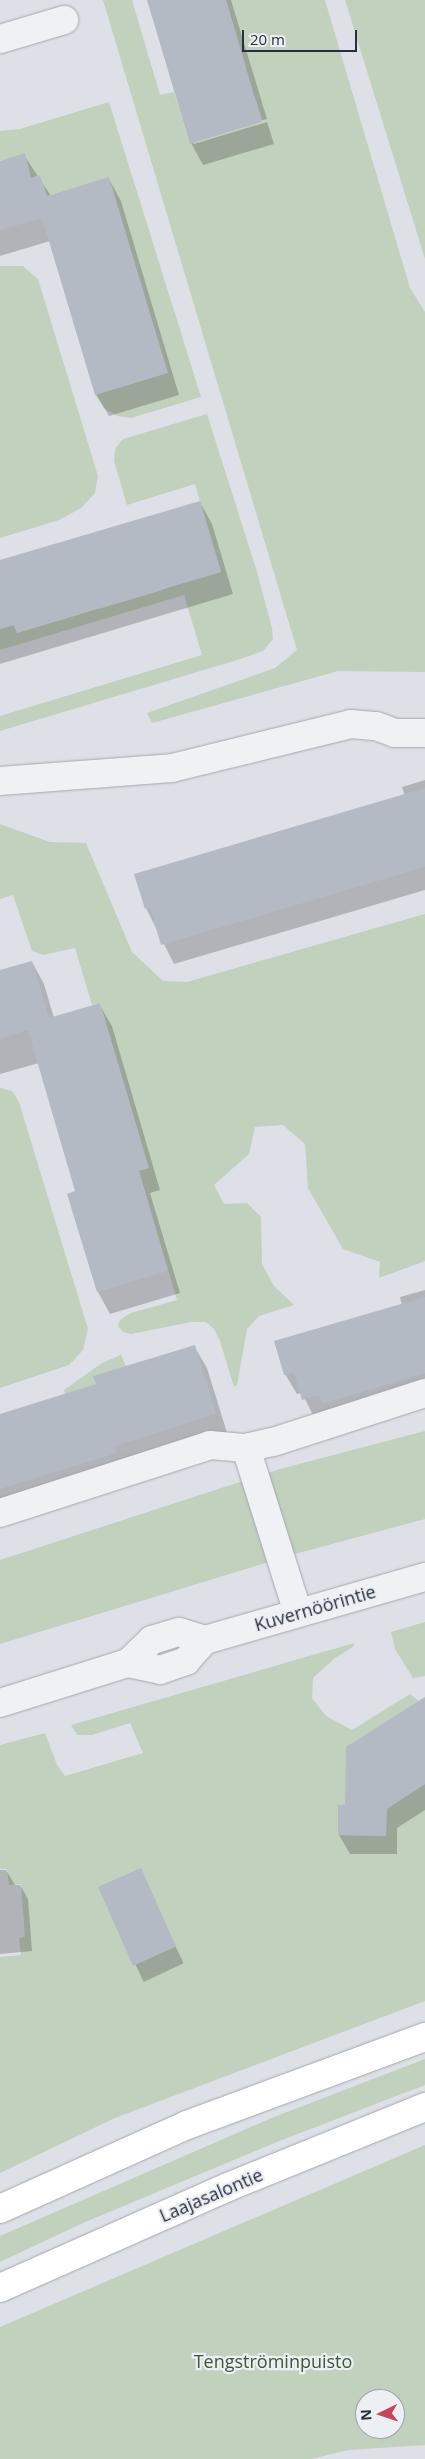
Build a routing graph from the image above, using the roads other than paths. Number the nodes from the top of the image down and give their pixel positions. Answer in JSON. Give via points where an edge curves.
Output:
{"nodes":[{"id":1,"x":64,"y":20,"type":"dead end"},
{"id":2,"x":0,"y":39,"type":"edge"},
{"id":3,"x":425,"y":733,"type":"edge"},
{"id":4,"x":0,"y":781,"type":"edge"},
{"id":5,"x":425,"y":1393,"type":"edge"},
{"id":6,"x":246,"y":1448,"type":"junction"},
{"id":7,"x":0,"y":1513,"type":"edge"},
{"id":8,"x":425,"y":1577,"type":"edge"},
{"id":9,"x":298,"y":1613,"type":"junction"},
{"id":10,"x":0,"y":1703,"type":"edge"},
{"id":11,"x":425,"y":2037,"type":"edge"},
{"id":12,"x":425,"y":2107,"type":"edge"},
{"id":13,"x":0,"y":2209,"type":"edge"},
{"id":14,"x":0,"y":2288,"type":"edge"}],
"edges":[{"from":1,"to":2,"type":"street"},
{"from":3,"to":4,"type":"street","via":[[395,733],[376,726],[351,724],[172,768]]},
{"from":5,"to":6,"type":"street"},
{"from":6,"to":7,"type":"street","via":[[210,1445]]},
{"from":6,"to":9,"type":"street"},
{"from":8,"to":9,"type":"street","name":"Kuvernöörintie"},
{"from":9,"to":10,"type":"street","name":"Kuvernöörintie","via":[[205,1640],[178,1632],[158,1638],[128,1663]]},
{"from":11,"to":13,"type":"main road","via":[[187,2125]]},
{"from":12,"to":14,"type":"main road","name":"Laajasalontie","via":[[228,2186]]}]}
